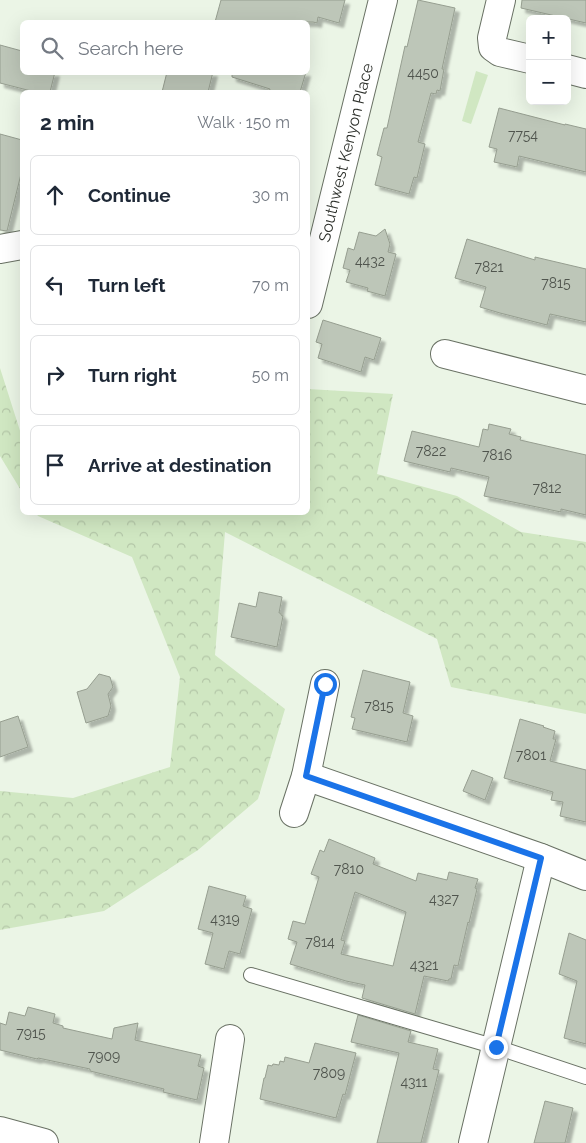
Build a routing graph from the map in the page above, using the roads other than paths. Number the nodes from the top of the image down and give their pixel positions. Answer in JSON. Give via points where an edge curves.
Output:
{"nodes":[{"id":1,"x":384,"y":0,"type":"edge"},
{"id":2,"x":501,"y":0,"type":"edge"},
{"id":3,"x":526,"y":59,"type":"edge"},
{"id":4,"x":571,"y":70,"type":"edge"},
{"id":5,"x":586,"y":74,"type":"edge"},
{"id":6,"x":20,"y":245,"type":"edge"},
{"id":7,"x":0,"y":250,"type":"edge"},
{"id":8,"x":310,"y":296,"type":"edge"},
{"id":9,"x":445,"y":354,"type":"dead end"},
{"id":10,"x":586,"y":390,"type":"edge"},
{"id":11,"x":325,"y":684,"type":"dead end"},
{"id":12,"x":306,"y":776,"type":"junction"},
{"id":13,"x":294,"y":813,"type":"dead end"},
{"id":14,"x":541,"y":858,"type":"junction"},
{"id":15,"x":586,"y":876,"type":"edge"},
{"id":16,"x":251,"y":975,"type":"dead end"},
{"id":17,"x":230,"y":1040,"type":"dead end"},
{"id":18,"x":496,"y":1047,"type":"junction"},
{"id":19,"x":586,"y":1077,"type":"edge"},
{"id":20,"x":0,"y":1132,"type":"edge"},
{"id":21,"x":44,"y":1143,"type":"edge"},
{"id":22,"x":214,"y":1143,"type":"edge"},
{"id":23,"x":473,"y":1143,"type":"edge"}],
"edges":[{"from":1,"to":8,"type":"street","name":"Southwest Kenyon Place"},
{"from":2,"to":3,"type":"street","via":[[493,47]]},
{"from":4,"to":5,"type":"street"},
{"from":6,"to":7,"type":"street"},
{"from":9,"to":10,"type":"street"},
{"from":11,"to":12,"type":"street"},
{"from":12,"to":13,"type":"street"},
{"from":12,"to":14,"type":"street"},
{"from":14,"to":15,"type":"street"},
{"from":14,"to":18,"type":"street"},
{"from":16,"to":18,"type":"lane"},
{"from":17,"to":22,"type":"street"},
{"from":18,"to":19,"type":"lane"},
{"from":18,"to":23,"type":"street"},
{"from":20,"to":21,"type":"street"}]}
